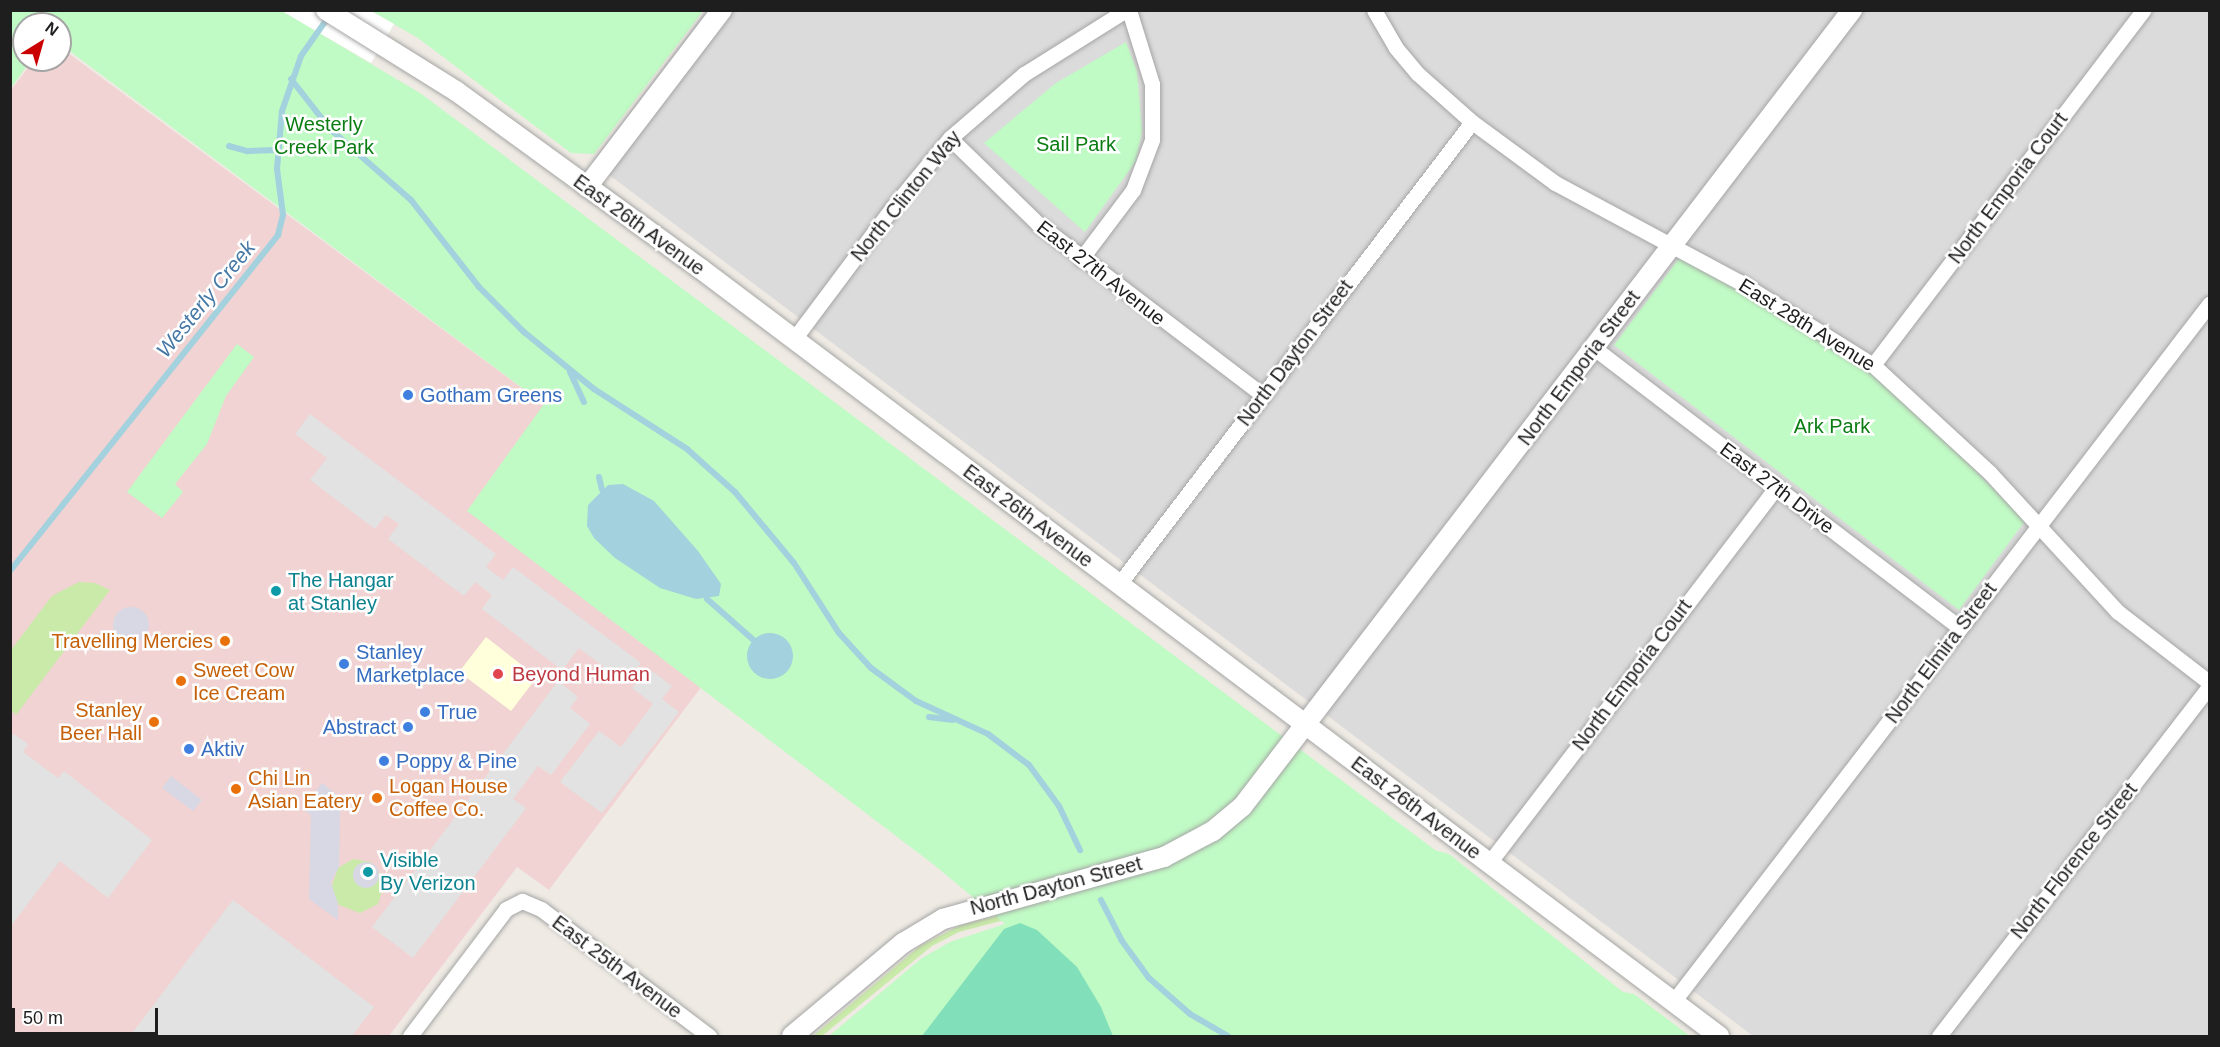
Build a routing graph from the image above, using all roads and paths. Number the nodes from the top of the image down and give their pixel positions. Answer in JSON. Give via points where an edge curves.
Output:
{"nodes":[{"id":1,"x":326,"y":10,"type":"edge"},
{"id":2,"x":722,"y":10,"type":"edge"},
{"id":3,"x":1127,"y":10,"type":"edge"},
{"id":4,"x":1374,"y":10,"type":"edge"},
{"id":5,"x":1852,"y":10,"type":"edge"},
{"id":6,"x":2143,"y":10,"type":"edge"},
{"id":7,"x":1472,"y":122,"type":"junction"},
{"id":8,"x":950,"y":138,"type":"junction"},
{"id":9,"x":587,"y":187,"type":"junction"},
{"id":10,"x":1672,"y":245,"type":"junction"},
{"id":11,"x":1081,"y":259,"type":"junction"},
{"id":12,"x":2210,"y":303,"type":"edge"},
{"id":13,"x":794,"y":339,"type":"junction"},
{"id":14,"x":1594,"y":348,"type":"junction"},
{"id":15,"x":1873,"y":365,"type":"junction"},
{"id":16,"x":1263,"y":395,"type":"junction"},
{"id":17,"x":1776,"y":487,"type":"junction"},
{"id":18,"x":2038,"y":527,"type":"junction"},
{"id":19,"x":1119,"y":584,"type":"junction"},
{"id":20,"x":1960,"y":628,"type":"junction"},
{"id":21,"x":2210,"y":684,"type":"edge"},
{"id":22,"x":1306,"y":725,"type":"junction"},
{"id":23,"x":1489,"y":863,"type":"junction"},
{"id":24,"x":1673,"y":1002,"type":"junction"},
{"id":25,"x":410,"y":1036,"type":"edge"},
{"id":26,"x":709,"y":1036,"type":"edge"},
{"id":27,"x":792,"y":1036,"type":"edge"},
{"id":28,"x":1719,"y":1036,"type":"edge"},
{"id":29,"x":1939,"y":1036,"type":"edge"}],
"edges":[{"from":1,"to":9,"type":"street","name":"East 26th Avenue","via":[[456,91]]},
{"from":2,"to":9,"type":"street"},
{"from":3,"to":8,"type":"street","name":"North Clinton Way","via":[[1024,74]]},
{"from":3,"to":11,"type":"street","via":[[1152,84],[1152,140],[1133,190]]},
{"from":4,"to":7,"type":"street","name":"East 28th Avenue","via":[[1396,48],[1418,74]]},
{"from":5,"to":10,"type":"street","name":"North Emporia Street"},
{"from":6,"to":15,"type":"street","name":"North Emporia Court"},
{"from":7,"to":10,"type":"street","name":"East 28th Avenue","via":[[1567,190]]},
{"from":7,"to":16,"type":"street","name":"North Dayton Street"},
{"from":8,"to":11,"type":"street","name":"East 27th Avenue","via":[[1037,223]]},
{"from":8,"to":13,"type":"street","name":"North Clinton Way"},
{"from":9,"to":13,"type":"street","name":"East 26th Avenue"},
{"from":10,"to":14,"type":"street","name":"North Emporia Street"},
{"from":10,"to":15,"type":"street","name":"East 28th Avenue","via":[[1819,328]]},
{"from":11,"to":16,"type":"street","name":"East 27th Avenue"},
{"from":12,"to":18,"type":"street","name":"North Elmira Street"},
{"from":13,"to":19,"type":"street","name":"East 26th Avenue"},
{"from":14,"to":17,"type":"street","name":"East 27th Drive"},
{"from":14,"to":22,"type":"street","name":"North Emporia Street"},
{"from":15,"to":18,"type":"street","name":"East 28th Avenue","via":[[1936,419]]},
{"from":16,"to":19,"type":"street","name":"North Dayton Street"},
{"from":17,"to":20,"type":"street","name":"East 27th Drive"},
{"from":17,"to":23,"type":"street","name":"North Emporia Court"},
{"from":18,"to":20,"type":"street","name":"North Elmira Street"},
{"from":18,"to":21,"type":"street","name":"East 28th Avenue","via":[[2118,612]]},
{"from":19,"to":22,"type":"street","name":"East 26th Avenue"},
{"from":20,"to":24,"type":"street","name":"North Elmira Street"},
{"from":21,"to":29,"type":"street","name":"North Florence Street"},
{"from":22,"to":23,"type":"street","name":"East 26th Avenue"},
{"from":22,"to":27,"type":"street","name":"North Dayton Street","via":[[1242,807],[1201,839],[1164,857],[943,919],[905,941]]},
{"from":23,"to":24,"type":"street","name":"East 26th Avenue"},
{"from":24,"to":28,"type":"street","name":"East 26th Avenue"},
{"from":25,"to":26,"type":"street","name":"East 25th Avenue","via":[[502,913],[512,903],[522,901],[541,909]]}]}
